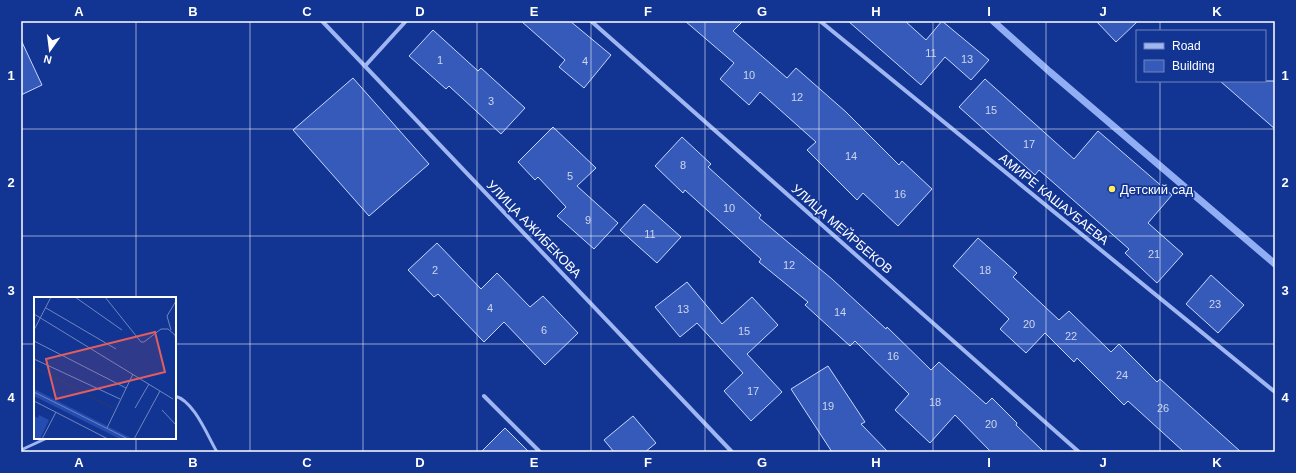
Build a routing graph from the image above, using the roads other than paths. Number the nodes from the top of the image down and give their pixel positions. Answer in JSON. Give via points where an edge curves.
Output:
{"nodes":[{"id":1,"x":322,"y":21,"type":"edge"},
{"id":2,"x":406,"y":21,"type":"edge"},
{"id":3,"x":591,"y":21,"type":"edge"},
{"id":4,"x":820,"y":21,"type":"edge"},
{"id":5,"x":365,"y":66,"type":"junction"},
{"id":6,"x":1275,"y":392,"type":"edge"},
{"id":7,"x":176,"y":396,"type":"edge"},
{"id":8,"x":484,"y":396,"type":"dead end"},
{"id":9,"x":45,"y":439,"type":"edge"},
{"id":10,"x":21,"y":450,"type":"edge"},
{"id":11,"x":217,"y":452,"type":"edge"},
{"id":12,"x":540,"y":452,"type":"edge"},
{"id":13,"x":732,"y":452,"type":"edge"},
{"id":14,"x":1079,"y":452,"type":"edge"}],
"edges":[{"from":1,"to":5,"type":"street","name":"УЛИЦА АЖИБЕКОВА"},
{"from":2,"to":5,"type":"street"},
{"from":3,"to":14,"type":"street","name":"УЛИЦА МЕЙРБЕКОВ"},
{"from":4,"to":6,"type":"street","name":"АМИРЕ КАШАУБАЕВА"},
{"from":5,"to":13,"type":"street","name":"УЛИЦА АЖИБЕКОВА"},
{"from":7,"to":11,"type":"lane","via":[[192,407]]},
{"from":8,"to":12,"type":"street"},
{"from":9,"to":10,"type":"lane"}]}
